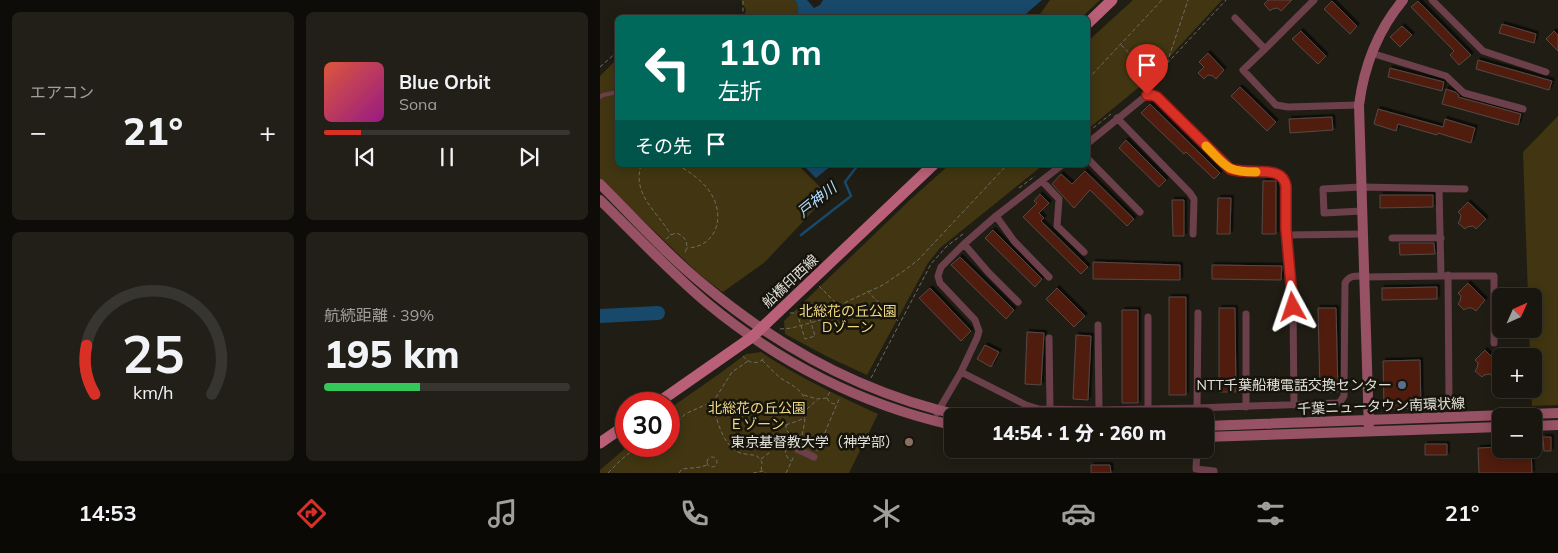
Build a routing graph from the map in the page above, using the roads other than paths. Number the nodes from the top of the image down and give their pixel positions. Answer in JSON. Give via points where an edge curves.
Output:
{"nodes":[{"id":1,"x":1112,"y":0,"type":"edge"},
{"id":2,"x":1314,"y":0,"type":"edge"},
{"id":3,"x":1403,"y":0,"type":"edge"},
{"id":4,"x":1432,"y":0,"type":"edge"},
{"id":5,"x":1235,"y":18,"type":"dead end"},
{"id":6,"x":1090,"y":20,"type":"edge"},
{"id":7,"x":1265,"y":49,"type":"junction"},
{"id":8,"x":1371,"y":53,"type":"junction"},
{"id":9,"x":1546,"y":72,"type":"dead end"},
{"id":10,"x":615,"y":93,"type":"edge"},
{"id":11,"x":600,"y":97,"type":"edge"},
{"id":12,"x":1359,"y":104,"type":"junction"},
{"id":13,"x":1523,"y":110,"type":"dead end"},
{"id":14,"x":1118,"y":118,"type":"junction"},
{"id":15,"x":1090,"y":141,"type":"edge"},
{"id":16,"x":1090,"y":161,"type":"edge"},
{"id":17,"x":931,"y":167,"type":"edge"},
{"id":18,"x":1060,"y":167,"type":"edge"},
{"id":19,"x":1042,"y":181,"type":"junction"},
{"id":20,"x":600,"y":184,"type":"edge"},
{"id":21,"x":1361,"y":188,"type":"junction"},
{"id":22,"x":1439,"y":188,"type":"junction"},
{"id":23,"x":1465,"y":189,"type":"dead end"},
{"id":24,"x":600,"y":200,"type":"edge"},
{"id":25,"x":1362,"y":211,"type":"junction"},
{"id":26,"x":1140,"y":212,"type":"dead end"},
{"id":27,"x":996,"y":216,"type":"junction"},
{"id":28,"x":1193,"y":234,"type":"dead end"},
{"id":29,"x":1363,"y":234,"type":"junction"},
{"id":30,"x":1286,"y":235,"type":"junction"},
{"id":31,"x":1392,"y":238,"type":"dead end"},
{"id":32,"x":1441,"y":238,"type":"junction"},
{"id":33,"x":964,"y":244,"type":"junction"},
{"id":34,"x":1084,"y":252,"type":"dead end"},
{"id":35,"x":1364,"y":276,"type":"junction"},
{"id":36,"x":1444,"y":276,"type":"junction"},
{"id":37,"x":1049,"y":277,"type":"dead end"},
{"id":38,"x":1018,"y":302,"type":"dead end"},
{"id":39,"x":1198,"y":313,"type":"dead end"},
{"id":40,"x":1246,"y":314,"type":"dead end"},
{"id":41,"x":1148,"y":317,"type":"dead end"},
{"id":42,"x":1098,"y":325,"type":"dead end"},
{"id":43,"x":762,"y":328,"type":"junction"},
{"id":44,"x":752,"y":336,"type":"junction"},
{"id":45,"x":1049,"y":338,"type":"dead end"},
{"id":46,"x":1494,"y":343,"type":"dead end"},
{"id":47,"x":961,"y":372,"type":"junction"},
{"id":48,"x":673,"y":392,"type":"edge"},
{"id":49,"x":1449,"y":399,"type":"dead end"},
{"id":50,"x":1294,"y":405,"type":"junction"},
{"id":51,"x":1246,"y":406,"type":"junction"},
{"id":52,"x":1036,"y":408,"type":"edge"},
{"id":53,"x":1050,"y":408,"type":"edge"},
{"id":54,"x":1099,"y":408,"type":"edge"},
{"id":55,"x":1148,"y":408,"type":"edge"},
{"id":56,"x":1197,"y":408,"type":"joint"},
{"id":57,"x":938,"y":410,"type":"junction"},
{"id":58,"x":944,"y":411,"type":"edge"},
{"id":59,"x":1558,"y":413,"type":"edge"},
{"id":60,"x":933,"y":420,"type":"junction"},
{"id":61,"x":1369,"y":420,"type":"junction"},
{"id":62,"x":944,"y":423,"type":"edge"},
{"id":63,"x":1558,"y":425,"type":"edge"},
{"id":64,"x":1214,"y":426,"type":"edge"},
{"id":65,"x":1542,"y":426,"type":"edge"},
{"id":66,"x":1492,"y":427,"type":"edge"},
{"id":67,"x":1369,"y":431,"type":"junction"},
{"id":68,"x":615,"y":432,"type":"edge"},
{"id":69,"x":1214,"y":437,"type":"edge"},
{"id":70,"x":600,"y":443,"type":"edge"},
{"id":71,"x":797,"y":449,"type":"dead end"},
{"id":72,"x":814,"y":457,"type":"road end"},
{"id":73,"x":1197,"y":458,"type":"edge"},
{"id":74,"x":1214,"y":473,"type":"edge"}],
"edges":[{"from":1,"to":6,"type":"main road"},
{"from":2,"to":7,"type":"street"},
{"from":3,"to":8,"type":"main road"},
{"from":4,"to":9,"type":"street","via":[[1483,51]]},
{"from":5,"to":7,"type":"street"},
{"from":7,"to":12,"type":"street","via":[[1243,70],[1276,105]]},
{"from":8,"to":12,"type":"main road"},
{"from":8,"to":13,"type":"street","via":[[1446,76],[1464,93]]},
{"from":10,"to":11,"type":"lane"},
{"from":12,"to":21,"type":"main road"},
{"from":14,"to":15,"type":"street"},
{"from":14,"to":28,"type":"street","via":[[1193,197]]},
{"from":14,"to":30,"type":"street","via":[[1147,95],[1152,95],[1230,169],[1273,172],[1281,176],[1286,186]]},
{"from":16,"to":26,"type":"street"},
{"from":17,"to":43,"type":"main road","name":"船橋印西線"},
{"from":18,"to":19,"type":"street"},
{"from":19,"to":27,"type":"street"},
{"from":19,"to":34,"type":"street","via":[[1059,199],[1057,226]]},
{"from":20,"to":43,"type":"main road","via":[[702,284]]},
{"from":21,"to":22,"type":"street"},
{"from":21,"to":25,"type":"main road"},
{"from":21,"to":25,"type":"street","via":[[1323,189],[1323,197],[1324,213]]},
{"from":22,"to":23,"type":"street"},
{"from":22,"to":32,"type":"street"},
{"from":24,"to":44,"type":"main road","via":[[687,286]]},
{"from":25,"to":29,"type":"main road"},
{"from":27,"to":33,"type":"street"},
{"from":27,"to":37,"type":"street","via":[[1014,241]]},
{"from":29,"to":30,"type":"street"},
{"from":29,"to":35,"type":"main road"},
{"from":30,"to":50,"type":"street","via":[[1293,307]]},
{"from":31,"to":32,"type":"street"},
{"from":32,"to":36,"type":"street"},
{"from":33,"to":38,"type":"street"},
{"from":33,"to":47,"type":"street","via":[[941,267],[938,276],[942,286],[978,327],[977,338]]},
{"from":35,"to":36,"type":"street"},
{"from":35,"to":50,"type":"street","via":[[1351,277],[1345,283],[1343,398],[1337,403]]},
{"from":35,"to":61,"type":"main road"},
{"from":36,"to":46,"type":"street","via":[[1494,276]]},
{"from":36,"to":49,"type":"street"},
{"from":39,"to":56,"type":"street"},
{"from":40,"to":51,"type":"street"},
{"from":41,"to":55,"type":"street"},
{"from":42,"to":54,"type":"street"},
{"from":43,"to":44,"type":"main road","name":"船橋印西線"},
{"from":43,"to":57,"type":"main road","via":[[785,344],[859,383]]},
{"from":44,"to":48,"type":"main road","name":"船橋印西線"},
{"from":44,"to":60,"type":"main road","via":[[774,352],[848,390]]},
{"from":45,"to":53,"type":"street"},
{"from":47,"to":52,"type":"street"},
{"from":47,"to":57,"type":"street"},
{"from":50,"to":51,"type":"street"},
{"from":51,"to":56,"type":"street"},
{"from":57,"to":58,"type":"main road"},
{"from":57,"to":60,"type":"street"},
{"from":59,"to":61,"type":"main road","name":"千葉ニュータウン南環状線"},
{"from":60,"to":62,"type":"main road"},
{"from":61,"to":64,"type":"main road","name":"千葉ニュータウン南環状線"},
{"from":61,"to":67,"type":"main road"},
{"from":63,"to":65,"type":"main road"},
{"from":66,"to":67,"type":"main road","name":"千葉ニュータウン南環状線"},
{"from":67,"to":69,"type":"main road","name":"千葉ニュータウン南環状線"},
{"from":68,"to":70,"type":"main road"},
{"from":71,"to":72,"type":"street"},
{"from":73,"to":74,"type":"street","via":[[1196,470]]}]}
